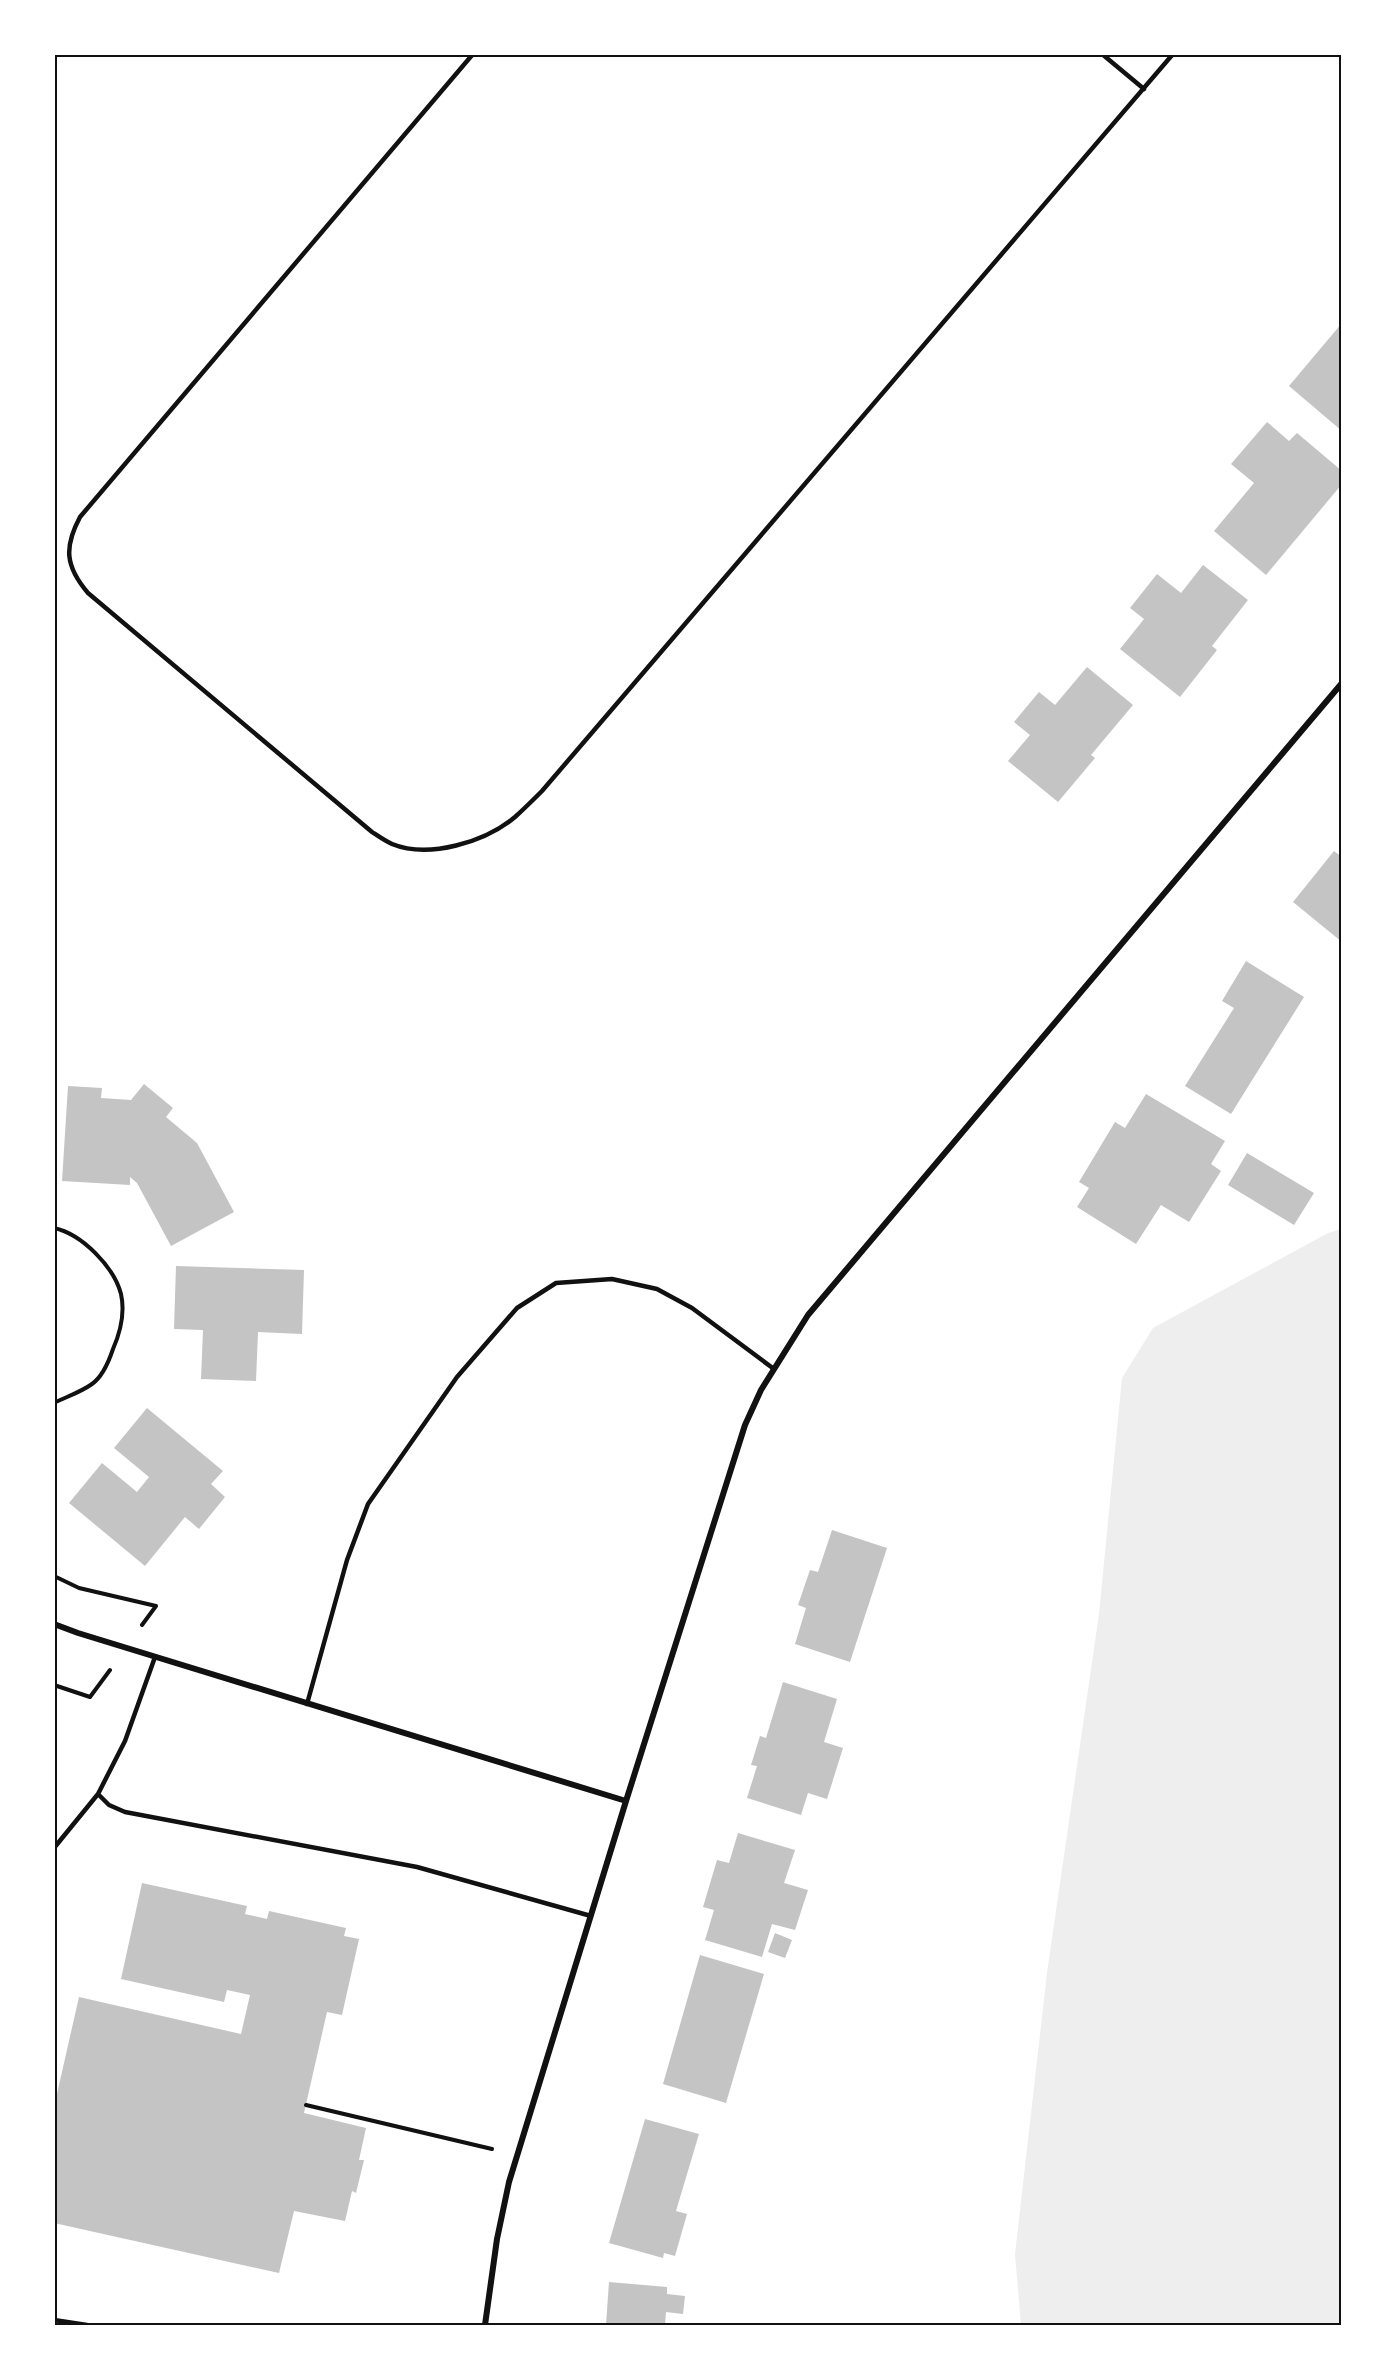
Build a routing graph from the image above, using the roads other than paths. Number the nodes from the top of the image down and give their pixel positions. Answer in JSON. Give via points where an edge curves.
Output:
{"nodes":[{"id":1,"x":473,"y":54,"type":"edge"},
{"id":2,"x":1102,"y":54,"type":"edge"},
{"id":3,"x":1173,"y":54,"type":"edge"},
{"id":4,"x":1144,"y":89,"type":"junction"},
{"id":5,"x":1342,"y":683,"type":"edge"},
{"id":6,"x":774,"y":1369,"type":"junction"},
{"id":7,"x":54,"y":1624,"type":"edge"},
{"id":8,"x":155,"y":1657,"type":"junction"},
{"id":9,"x":307,"y":1704,"type":"junction"},
{"id":10,"x":98,"y":1794,"type":"junction"},
{"id":11,"x":626,"y":1801,"type":"junction"},
{"id":12,"x":54,"y":1848,"type":"edge"},
{"id":13,"x":591,"y":1916,"type":"junction"},
{"id":14,"x":54,"y":2320,"type":"edge"},
{"id":15,"x":87,"y":2325,"type":"edge"},
{"id":16,"x":485,"y":2325,"type":"edge"}],
"edges":[{"from":1,"to":4,"type":"lane","via":[[87,507],[70,536],[72,568],[88,593],[372,832],[393,844],[421,850],[447,849],[487,834],[513,819],[542,791]]},
{"from":2,"to":4,"type":"lane"},
{"from":3,"to":4,"type":"lane"},
{"from":5,"to":6,"type":"street","via":[[808,1315]]},
{"from":6,"to":9,"type":"lane","via":[[692,1308],[657,1288],[612,1280],[556,1283],[517,1308],[458,1377],[368,1504],[347,1560]]},
{"from":6,"to":11,"type":"street","via":[[745,1425]]},
{"from":7,"to":8,"type":"street"},
{"from":8,"to":9,"type":"street"},
{"from":8,"to":10,"type":"lane","via":[[125,1741]]},
{"from":9,"to":11,"type":"street"},
{"from":10,"to":12,"type":"lane"},
{"from":10,"to":13,"type":"lane","via":[[109,1805],[125,1812],[417,1868]]},
{"from":11,"to":13,"type":"street"},
{"from":13,"to":16,"type":"street","via":[[518,2155],[497,2239]]},
{"from":14,"to":15,"type":"lane"}]}
